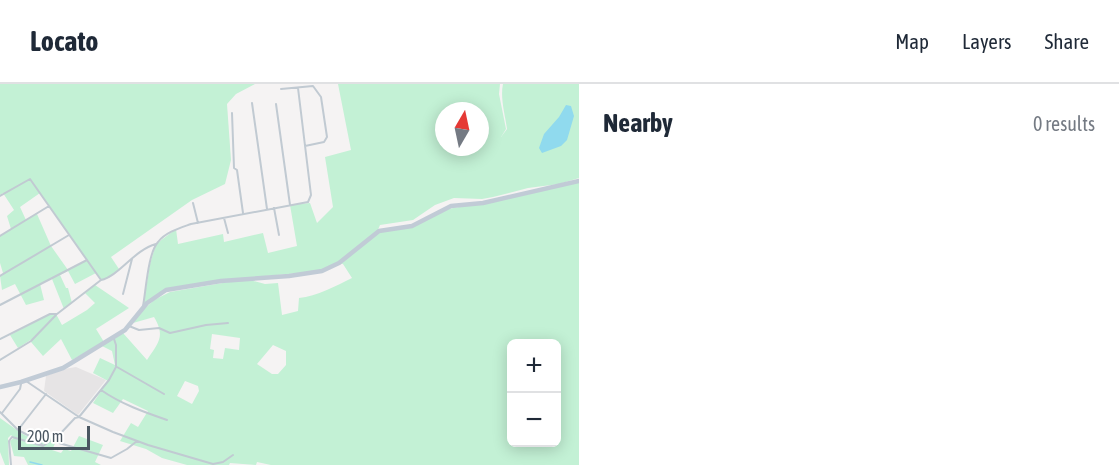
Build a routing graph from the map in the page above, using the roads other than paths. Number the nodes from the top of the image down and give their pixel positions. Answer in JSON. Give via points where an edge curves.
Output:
{"nodes":[{"id":1,"x":298,"y":87,"type":"junction"},
{"id":2,"x":281,"y":89,"type":"dead end"},
{"id":3,"x":252,"y":103,"type":"dead end"},
{"id":4,"x":276,"y":104,"type":"dead end"},
{"id":5,"x":232,"y":113,"type":"dead end"},
{"id":6,"x":305,"y":146,"type":"junction"},
{"id":7,"x":579,"y":181,"type":"edge"},
{"id":8,"x":0,"y":196,"type":"edge"},
{"id":9,"x":193,"y":203,"type":"dead end"},
{"id":10,"x":290,"y":205,"type":"junction"},
{"id":11,"x":49,"y":206,"type":"junction"},
{"id":12,"x":274,"y":208,"type":"junction"},
{"id":13,"x":267,"y":209,"type":"junction"},
{"id":14,"x":243,"y":213,"type":"junction"},
{"id":15,"x":224,"y":218,"type":"junction"},
{"id":16,"x":198,"y":223,"type":"junction"},
{"id":17,"x":228,"y":233,"type":"dead end"},
{"id":18,"x":69,"y":235,"type":"junction"},
{"id":19,"x":279,"y":235,"type":"dead end"},
{"id":20,"x":0,"y":236,"type":"edge"},
{"id":21,"x":156,"y":244,"type":"junction"},
{"id":22,"x":133,"y":257,"type":"junction"},
{"id":23,"x":87,"y":260,"type":"junction"},
{"id":24,"x":0,"y":276,"type":"edge"},
{"id":25,"x":101,"y":280,"type":"junction"},
{"id":26,"x":123,"y":294,"type":"dead end"},
{"id":27,"x":0,"y":305,"type":"edge"},
{"id":28,"x":143,"y":308,"type":"junction"},
{"id":29,"x":56,"y":314,"type":"junction"},
{"id":30,"x":228,"y":323,"type":"dead end"},
{"id":31,"x":129,"y":326,"type":"junction"},
{"id":32,"x":113,"y":337,"type":"junction"},
{"id":33,"x":0,"y":339,"type":"edge"},
{"id":34,"x":0,"y":360,"type":"edge"},
{"id":35,"x":116,"y":367,"type":"junction"},
{"id":36,"x":24,"y":381,"type":"junction"},
{"id":37,"x":0,"y":387,"type":"edge"},
{"id":38,"x":101,"y":390,"type":"junction"},
{"id":39,"x":46,"y":394,"type":"junction"},
{"id":40,"x":164,"y":394,"type":"dead end"},
{"id":41,"x":1,"y":413,"type":"edge"},
{"id":42,"x":79,"y":417,"type":"junction"},
{"id":43,"x":167,"y":420,"type":"dead end"},
{"id":44,"x":18,"y":430,"type":"junction"},
{"id":45,"x":135,"y":440,"type":"junction"},
{"id":46,"x":52,"y":441,"type":"junction"},
{"id":47,"x":42,"y":446,"type":"junction"},
{"id":48,"x":232,"y":455,"type":"dead end"},
{"id":49,"x":11,"y":465,"type":"edge"}],
"edges":[{"from":1,"to":2,"type":"street"},
{"from":1,"to":6,"type":"street"},
{"from":1,"to":6,"type":"street","via":[[315,87],[321,97],[327,135],[324,142]]},
{"from":3,"to":13,"type":"street"},
{"from":4,"to":10,"type":"street"},
{"from":5,"to":14,"type":"street","via":[[234,168]]},
{"from":6,"to":10,"type":"street","via":[[310,199]]},
{"from":7,"to":28,"type":"main road","via":[[483,203],[451,206],[412,226],[376,233],[339,263],[322,271],[173,288],[152,298]]},
{"from":8,"to":11,"type":"street","via":[[30,179]]},
{"from":9,"to":16,"type":"street"},
{"from":10,"to":12,"type":"street"},
{"from":11,"to":18,"type":"street"},
{"from":11,"to":20,"type":"street"},
{"from":12,"to":13,"type":"street"},
{"from":12,"to":19,"type":"street"},
{"from":13,"to":14,"type":"street"},
{"from":14,"to":15,"type":"street"},
{"from":15,"to":16,"type":"street"},
{"from":15,"to":17,"type":"street"},
{"from":16,"to":21,"type":"street","via":[[176,230]]},
{"from":18,"to":23,"type":"street"},
{"from":18,"to":24,"type":"street"},
{"from":21,"to":22,"type":"street"},
{"from":21,"to":28,"type":"street"},
{"from":22,"to":25,"type":"street","via":[[109,278]]},
{"from":22,"to":26,"type":"street"},
{"from":23,"to":25,"type":"street"},
{"from":23,"to":27,"type":"street"},
{"from":25,"to":29,"type":"street"},
{"from":28,"to":31,"type":"main road"},
{"from":29,"to":33,"type":"street"},
{"from":29,"to":34,"type":"street","via":[[31,341]]},
{"from":30,"to":31,"type":"street","via":[[170,333],[159,328],[139,330]]},
{"from":31,"to":32,"type":"main road"},
{"from":32,"to":35,"type":"street"},
{"from":32,"to":36,"type":"main road","via":[[63,368]]},
{"from":35,"to":38,"type":"street"},
{"from":35,"to":40,"type":"street"},
{"from":36,"to":37,"type":"main road"},
{"from":36,"to":39,"type":"street"},
{"from":36,"to":41,"type":"street"},
{"from":38,"to":42,"type":"street"},
{"from":38,"to":43,"type":"street"},
{"from":39,"to":42,"type":"street"},
{"from":39,"to":44,"type":"street"},
{"from":41,"to":44,"type":"street"},
{"from":42,"to":45,"type":"street"},
{"from":42,"to":46,"type":"street"},
{"from":44,"to":47,"type":"street"},
{"from":45,"to":46,"type":"street","via":[[111,458]]},
{"from":45,"to":48,"type":"street","via":[[213,464]]},
{"from":46,"to":47,"type":"street"},
{"from":47,"to":49,"type":"street","via":[[12,437]]}]}
